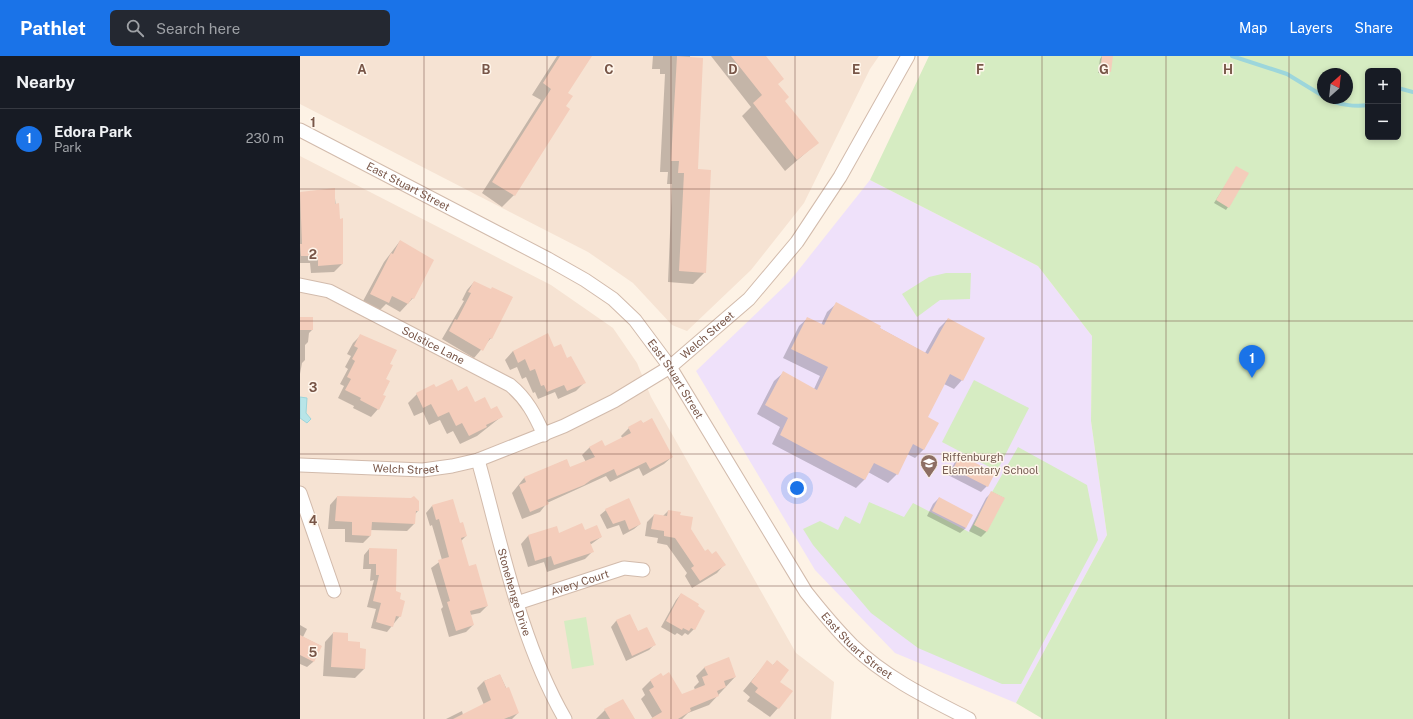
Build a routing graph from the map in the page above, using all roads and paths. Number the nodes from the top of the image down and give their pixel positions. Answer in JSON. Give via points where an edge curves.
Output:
{"nodes":[{"id":1,"x":908,"y":56,"type":"edge"},
{"id":2,"x":300,"y":130,"type":"edge"},
{"id":3,"x":300,"y":285,"type":"edge"},
{"id":4,"x":670,"y":367,"type":"junction"},
{"id":5,"x":544,"y":435,"type":"junction"},
{"id":6,"x":478,"y":460,"type":"junction"},
{"id":7,"x":300,"y":465,"type":"edge"},
{"id":8,"x":300,"y":493,"type":"edge"},
{"id":9,"x":643,"y":570,"type":"dead end"},
{"id":10,"x":334,"y":591,"type":"dead end"},
{"id":11,"x":518,"y":603,"type":"junction"},
{"id":12,"x":565,"y":719,"type":"edge"},
{"id":13,"x":969,"y":719,"type":"edge"}],
"edges":[{"from":1,"to":4,"type":"street","name":"Welch Street","via":[[840,177],[797,242],[749,299]]},
{"from":2,"to":4,"type":"street","name":"East Stuart Street","via":[[585,280],[613,299],[635,320]]},
{"from":3,"to":5,"type":"street","name":"Solstice Lane","via":[[329,291],[510,385],[526,401]]},
{"from":4,"to":5,"type":"street","name":"Welch Street","via":[[614,401]]},
{"from":4,"to":13,"type":"street","name":"East Stuart Street","via":[[806,592],[829,621],[852,646],[888,674]]},
{"from":5,"to":6,"type":"street","name":"Welch Street"},
{"from":6,"to":7,"type":"street","name":"Welch Street","via":[[423,470]]},
{"from":6,"to":11,"type":"street","name":"Stonehenge Drive"},
{"from":8,"to":10,"type":"street"},
{"from":9,"to":11,"type":"street","name":"Avery Court","via":[[624,568]]},
{"from":11,"to":12,"type":"street","name":"Stonehenge Drive","via":[[542,673]]}]}
